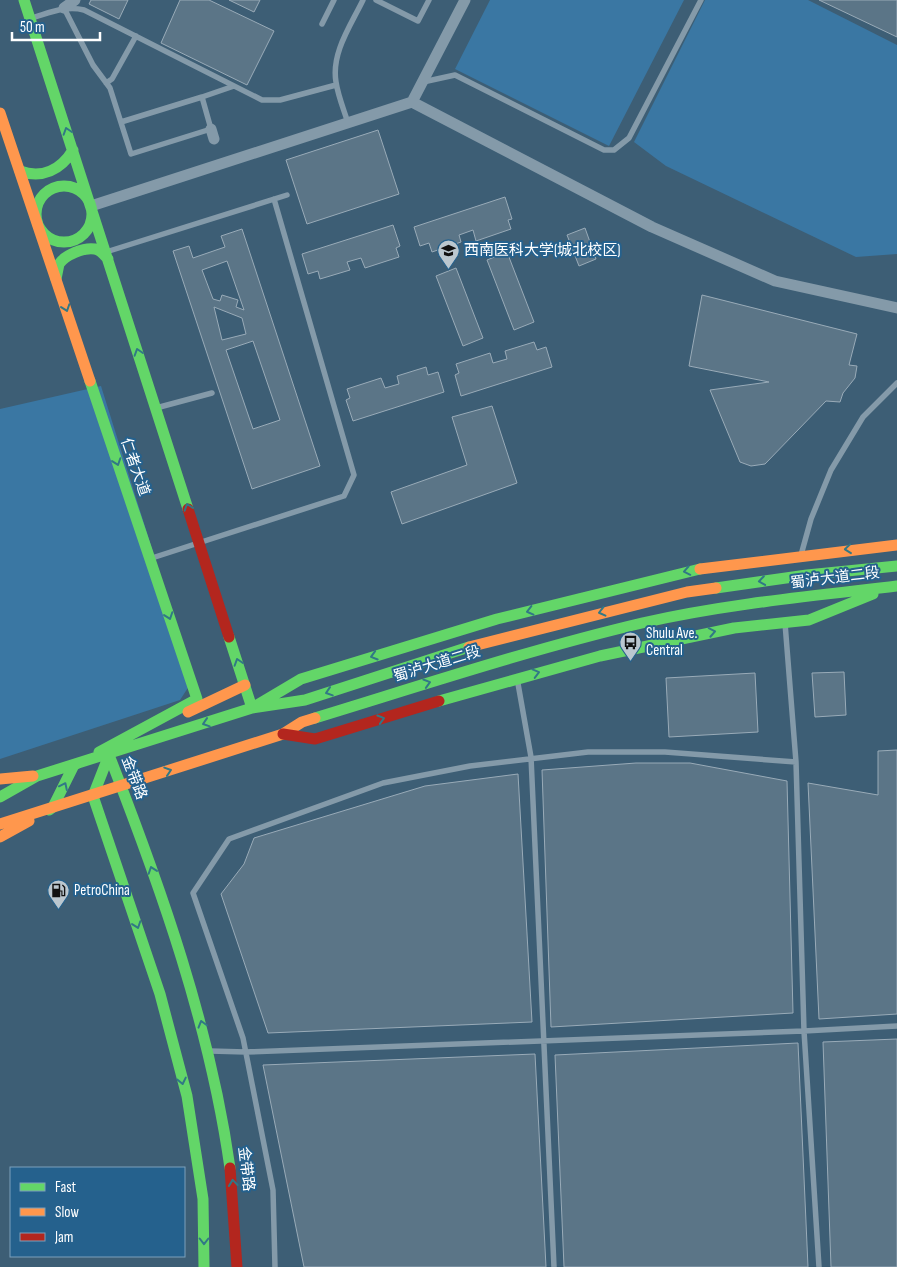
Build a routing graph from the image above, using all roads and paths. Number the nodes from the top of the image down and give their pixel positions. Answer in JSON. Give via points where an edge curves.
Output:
{"nodes":[{"id":1,"x":24,"y":0,"type":"edge"},
{"id":2,"x":75,"y":0,"type":"edge"},
{"id":3,"x":334,"y":0,"type":"edge"},
{"id":4,"x":363,"y":0,"type":"edge"},
{"id":5,"x":376,"y":0,"type":"edge"},
{"id":6,"x":393,"y":0,"type":"edge"},
{"id":7,"x":429,"y":0,"type":"edge"},
{"id":8,"x":465,"y":0,"type":"edge"},
{"id":9,"x":701,"y":0,"type":"edge"},
{"id":10,"x":390,"y":7,"type":"junction"},
{"id":11,"x":64,"y":8,"type":"junction"},
{"id":12,"x":30,"y":18,"type":"junction"},
{"id":13,"x":322,"y":24,"type":"dead end"},
{"id":14,"x":136,"y":36,"type":"junction"},
{"id":15,"x":422,"y":82,"type":"junction"},
{"id":16,"x":106,"y":83,"type":"junction"},
{"id":17,"x":336,"y":84,"type":"junction"},
{"id":18,"x":234,"y":86,"type":"junction"},
{"id":19,"x":202,"y":98,"type":"junction"},
{"id":20,"x":412,"y":102,"type":"junction"},
{"id":21,"x":0,"y":113,"type":"edge"},
{"id":22,"x":121,"y":122,"type":"junction"},
{"id":23,"x":348,"y":123,"type":"junction"},
{"id":24,"x":73,"y":150,"type":"junction"},
{"id":25,"x":20,"y":171,"type":"junction"},
{"id":26,"x":287,"y":195,"type":"dead end"},
{"id":27,"x":274,"y":199,"type":"junction"},
{"id":28,"x":91,"y":206,"type":"junction"},
{"id":29,"x":36,"y":220,"type":"junction"},
{"id":30,"x":107,"y":255,"type":"junction"},
{"id":31,"x":56,"y":278,"type":"junction"},
{"id":32,"x":897,"y":308,"type":"edge"},
{"id":33,"x":897,"y":382,"type":"edge"},
{"id":34,"x":212,"y":393,"type":"dead end"},
{"id":35,"x":156,"y":408,"type":"junction"},
{"id":36,"x":199,"y":541,"type":"junction"},
{"id":37,"x":897,"y":545,"type":"edge"},
{"id":38,"x":801,"y":555,"type":"junction"},
{"id":39,"x":150,"y":558,"type":"junction"},
{"id":40,"x":897,"y":566,"type":"edge"},
{"id":41,"x":894,"y":586,"type":"edge"},
{"id":42,"x":784,"y":623,"type":"junction"},
{"id":43,"x":517,"y":678,"type":"junction"},
{"id":44,"x":245,"y":685,"type":"junction"},
{"id":45,"x":247,"y":713,"type":"junction"},
{"id":46,"x":283,"y":734,"type":"junction"},
{"id":47,"x":110,"y":755,"type":"junction"},
{"id":48,"x":531,"y":757,"type":"junction"},
{"id":49,"x":796,"y":762,"type":"junction"},
{"id":50,"x":74,"y":765,"type":"junction"},
{"id":51,"x":37,"y":776,"type":"junction"},
{"id":52,"x":0,"y":779,"type":"edge"},
{"id":53,"x":122,"y":787,"type":"junction"},
{"id":54,"x":93,"y":796,"type":"junction"},
{"id":55,"x":0,"y":797,"type":"edge"},
{"id":56,"x":54,"y":807,"type":"junction"},
{"id":57,"x":0,"y":823,"type":"edge"},
{"id":58,"x":0,"y":837,"type":"edge"},
{"id":59,"x":897,"y":1026,"type":"edge"},
{"id":60,"x":804,"y":1032,"type":"junction"},
{"id":61,"x":545,"y":1040,"type":"junction"},
{"id":62,"x":210,"y":1051,"type":"junction"},
{"id":63,"x":246,"y":1052,"type":"junction"},
{"id":64,"x":204,"y":1267,"type":"edge"},
{"id":65,"x":237,"y":1267,"type":"edge"},
{"id":66,"x":275,"y":1267,"type":"edge"},
{"id":67,"x":554,"y":1267,"type":"edge"},
{"id":68,"x":819,"y":1267,"type":"edge"}],
"edges":[{"from":1,"to":12,"type":"main road"},
{"from":2,"to":11,"type":"street"},
{"from":3,"to":13,"type":"lane"},
{"from":4,"to":17,"type":"lane","via":[[339,50]]},
{"from":5,"to":10,"type":"lane"},
{"from":6,"to":10,"type":"lane"},
{"from":7,"to":10,"type":"lane","via":[[418,21]]},
{"from":8,"to":15,"type":"street"},
{"from":9,"to":15,"type":"lane","via":[[629,138],[614,150],[604,150],[455,75]]},
{"from":11,"to":12,"type":"lane"},
{"from":11,"to":14,"type":"lane","via":[[84,10]]},
{"from":11,"to":16,"type":"lane","via":[[88,57]]},
{"from":24,"to":12,"type":"main road","one_way":true},
{"from":14,"to":16,"type":"lane","via":[[112,79]]},
{"from":14,"to":18,"type":"lane"},
{"from":15,"to":20,"type":"street"},
{"from":16,"to":22,"type":"lane"},
{"from":17,"to":18,"type":"lane","via":[[280,100],[262,100]]},
{"from":17,"to":23,"type":"lane"},
{"from":18,"to":19,"type":"lane"},
{"from":19,"to":22,"type":"lane"},
{"from":19,"to":22,"type":"lane","via":[[212,134],[131,154]]},
{"from":20,"to":23,"type":"street"},
{"from":20,"to":32,"type":"street","via":[[652,227],[775,281]]},
{"from":21,"to":25,"type":"main road","name":"仁者大道"},
{"from":23,"to":28,"type":"street"},
{"from":24,"to":25,"type":"main road","via":[[61,168],[29,175]]},
{"from":24,"to":28,"type":"main road"},
{"from":25,"to":29,"type":"main road","name":"仁者大道"},
{"from":26,"to":27,"type":"lane"},
{"from":27,"to":30,"type":"lane"},
{"from":27,"to":36,"type":"lane","via":[[354,475],[344,496]]},
{"from":28,"to":29,"type":"main road","via":[[78,190],[57,187],[46,192],[38,202]]},
{"from":28,"to":29,"type":"main road","via":[[89,227],[80,238],[67,243],[47,238]]},
{"from":28,"to":30,"type":"main road"},
{"from":29,"to":31,"type":"main road","name":"仁者大道"},
{"from":30,"to":31,"type":"main road","via":[[94,248],[67,255],[59,261]]},
{"from":35,"to":30,"type":"main road","one_way":true},
{"from":31,"to":39,"type":"main road","name":"仁者大道","one_way":true},
{"from":33,"to":38,"type":"lane","via":[[864,417],[832,470]]},
{"from":34,"to":35,"type":"lane"},
{"from":36,"to":35,"type":"main road","one_way":true},
{"from":36,"to":39,"type":"lane"},
{"from":44,"to":36,"type":"main road","one_way":true},
{"from":37,"to":38,"type":"main road","one_way":true},
{"from":38,"to":45,"type":"main road","one_way":true,"via":[[685,572],[497,619],[301,679]]},
{"from":39,"to":50,"type":"main road","name":"仁者大道","one_way":true,"via":[[197,699]]},
{"from":40,"to":45,"type":"main road","name":"蜀泸大道二段","one_way":true,"via":[[807,574],[645,601],[446,653],[305,700]]},
{"from":41,"to":42,"type":"main road","via":[[809,620]]},
{"from":46,"to":41,"type":"main road","name":"蜀泸大道二段","one_way":true,"via":[[302,722],[452,675],[644,623],[747,604]]},
{"from":43,"to":42,"type":"main road","one_way":true,"via":[[681,638]]},
{"from":42,"to":49,"type":"lane"},
{"from":46,"to":43,"type":"main road","one_way":true,"via":[[315,739]]},
{"from":43,"to":48,"type":"lane"},
{"from":44,"to":45,"type":"main road"},
{"from":44,"to":50,"type":"main road"},
{"from":45,"to":47,"type":"main road","name":"蜀泸大道二段","one_way":true},
{"from":53,"to":46,"type":"main road","name":"蜀泸大道二段","one_way":true,"via":[[252,739]]},
{"from":47,"to":50,"type":"main road","name":"蜀泸大道二段"},
{"from":47,"to":53,"type":"main road","name":"金带路"},
{"from":47,"to":54,"type":"main road","name":"金带路"},
{"from":48,"to":49,"type":"lane","via":[[588,752],[665,752]]},
{"from":48,"to":61,"type":"lane"},
{"from":48,"to":63,"type":"lane","via":[[383,783],[229,839],[193,893]]},
{"from":49,"to":60,"type":"lane"},
{"from":50,"to":51,"type":"main road","name":"蜀泸大道二段"},
{"from":56,"to":50,"type":"main road","one_way":true},
{"from":51,"to":52,"type":"main road"},
{"from":51,"to":55,"type":"main road","name":"蜀泸大道二段"},
{"from":53,"to":54,"type":"main road","name":"蜀泸大道二段"},
{"from":62,"to":53,"type":"main road","name":"金带路","one_way":true,"via":[[188,977]]},
{"from":54,"to":56,"type":"main road","name":"蜀泸大道二段"},
{"from":54,"to":64,"type":"main road","one_way":true,"via":[[153,973],[179,1067],[203,1199]]},
{"from":56,"to":57,"type":"main road","name":"蜀泸大道二段"},
{"from":56,"to":58,"type":"main road"},
{"from":59,"to":60,"type":"lane"},
{"from":60,"to":61,"type":"lane"},
{"from":60,"to":68,"type":"lane"},
{"from":61,"to":63,"type":"lane"},
{"from":61,"to":67,"type":"lane"},
{"from":62,"to":63,"type":"lane"},
{"from":65,"to":62,"type":"main road","name":"金带路","one_way":true,"via":[[233,1179]]},
{"from":63,"to":66,"type":"lane","via":[[273,1190]]}]}
